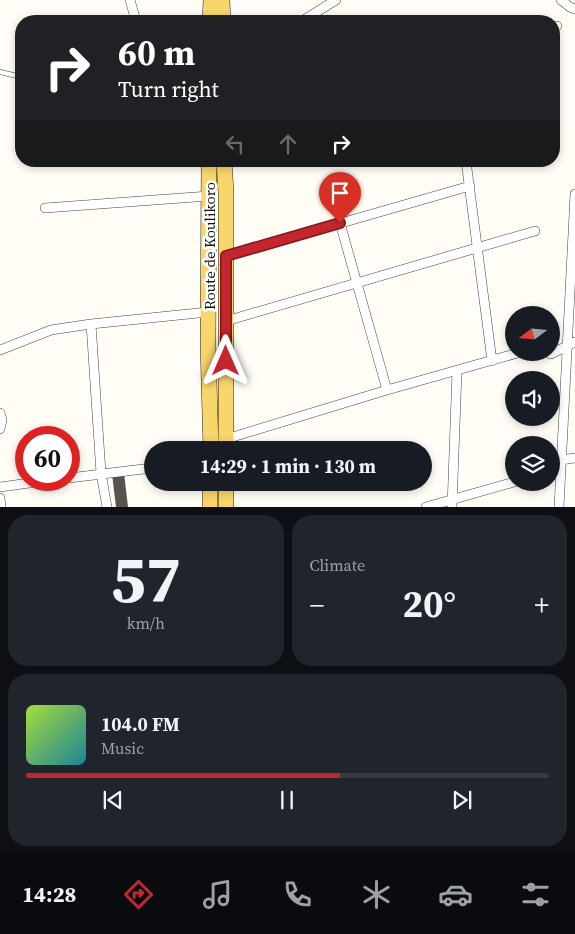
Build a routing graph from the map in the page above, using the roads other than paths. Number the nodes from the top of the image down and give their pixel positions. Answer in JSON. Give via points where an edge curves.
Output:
{"nodes":[{"id":1,"x":130,"y":0,"type":"edge"},
{"id":2,"x":211,"y":0,"type":"edge"},
{"id":3,"x":222,"y":0,"type":"edge"},
{"id":4,"x":336,"y":0,"type":"edge"},
{"id":5,"x":561,"y":0,"type":"edge"},
{"id":6,"x":575,"y":9,"type":"edge"},
{"id":7,"x":134,"y":15,"type":"edge"},
{"id":8,"x":210,"y":15,"type":"edge"},
{"id":9,"x":223,"y":15,"type":"edge"},
{"id":10,"x":312,"y":15,"type":"edge"},
{"id":11,"x":0,"y":72,"type":"edge"},
{"id":12,"x":15,"y":76,"type":"edge"},
{"id":13,"x":209,"y":167,"type":"edge"},
{"id":14,"x":224,"y":167,"type":"edge"},
{"id":15,"x":467,"y":167,"type":"edge"},
{"id":16,"x":470,"y":186,"type":"junction"},
{"id":17,"x":575,"y":194,"type":"edge"},
{"id":18,"x":209,"y":196,"type":"junction"},
{"id":19,"x":45,"y":208,"type":"dead end"},
{"id":20,"x":340,"y":223,"type":"junction"},
{"id":21,"x":536,"y":231,"type":"dead end"},
{"id":22,"x":478,"y":248,"type":"junction"},
{"id":23,"x":226,"y":256,"type":"junction"},
{"id":24,"x":356,"y":282,"type":"junction"},
{"id":25,"x":208,"y":312,"type":"junction"},
{"id":26,"x":226,"y":322,"type":"junction"},
{"id":27,"x":91,"y":324,"type":"junction"},
{"id":28,"x":571,"y":344,"type":"edge"},
{"id":29,"x":0,"y":350,"type":"edge"},
{"id":30,"x":505,"y":357,"type":"edge"},
{"id":31,"x":492,"y":361,"type":"junction"},
{"id":32,"x":457,"y":371,"type":"junction"},
{"id":33,"x":387,"y":390,"type":"junction"},
{"id":34,"x":0,"y":413,"type":"edge"},
{"id":35,"x":0,"y":429,"type":"edge"},
{"id":36,"x":211,"y":441,"type":"edge"},
{"id":37,"x":226,"y":441,"type":"edge"},
{"id":38,"x":238,"y":441,"type":"edge"},
{"id":39,"x":575,"y":458,"type":"edge"},
{"id":40,"x":561,"y":460,"type":"junction"},
{"id":41,"x":144,"y":469,"type":"edge"},
{"id":42,"x":101,"y":473,"type":"junction"},
{"id":43,"x":80,"y":476,"type":"edge"},
{"id":44,"x":15,"y":485,"type":"edge"},
{"id":45,"x":505,"y":485,"type":"edge"},
{"id":46,"x":0,"y":487,"type":"edge"},
{"id":47,"x":210,"y":491,"type":"edge"},
{"id":48,"x":226,"y":491,"type":"edge"},
{"id":49,"x":0,"y":498,"type":"edge"},
{"id":50,"x":452,"y":503,"type":"edge"},
{"id":51,"x":1,"y":506,"type":"edge"},
{"id":52,"x":107,"y":506,"type":"edge"},
{"id":53,"x":210,"y":506,"type":"edge"},
{"id":54,"x":226,"y":506,"type":"edge"},
{"id":55,"x":426,"y":506,"type":"edge"},
{"id":56,"x":559,"y":506,"type":"edge"}],
"edges":[{"from":1,"to":7,"type":"street"},
{"from":2,"to":8,"type":"main road"},
{"from":3,"to":9,"type":"main road"},
{"from":4,"to":10,"type":"street"},
{"from":5,"to":6,"type":"street"},
{"from":11,"to":12,"type":"lane"},
{"from":13,"to":18,"type":"main road","name":"Route de Koulikoro"},
{"from":14,"to":23,"type":"main road","name":"Route de Koulikoro"},
{"from":15,"to":16,"type":"street"},
{"from":16,"to":20,"type":"street"},
{"from":16,"to":22,"type":"street"},
{"from":17,"to":28,"type":"street"},
{"from":18,"to":19,"type":"street"},
{"from":18,"to":25,"type":"main road","name":"Route de Koulikoro"},
{"from":20,"to":23,"type":"street"},
{"from":20,"to":24,"type":"street"},
{"from":21,"to":22,"type":"street"},
{"from":22,"to":24,"type":"street"},
{"from":22,"to":31,"type":"street"},
{"from":23,"to":26,"type":"main road","name":"Route de Koulikoro"},
{"from":24,"to":26,"type":"street"},
{"from":24,"to":33,"type":"street"},
{"from":25,"to":27,"type":"street"},
{"from":25,"to":36,"type":"main road","name":"Route de Koulikoro"},
{"from":26,"to":37,"type":"main road","name":"Route de Koulikoro"},
{"from":27,"to":29,"type":"street","via":[[51,330]]},
{"from":27,"to":42,"type":"street"},
{"from":28,"to":40,"type":"street"},
{"from":30,"to":31,"type":"street"},
{"from":31,"to":32,"type":"street"},
{"from":32,"to":33,"type":"street"},
{"from":32,"to":50,"type":"street"},
{"from":33,"to":38,"type":"street"},
{"from":34,"to":35,"type":"street"},
{"from":39,"to":40,"type":"street"},
{"from":40,"to":56,"type":"street"},
{"from":41,"to":42,"type":"street"},
{"from":42,"to":43,"type":"street"},
{"from":42,"to":52,"type":"street"},
{"from":44,"to":46,"type":"street"},
{"from":45,"to":50,"type":"street"},
{"from":47,"to":53,"type":"main road"},
{"from":48,"to":54,"type":"main road"},
{"from":49,"to":51,"type":"street"},
{"from":50,"to":55,"type":"street"}]}
